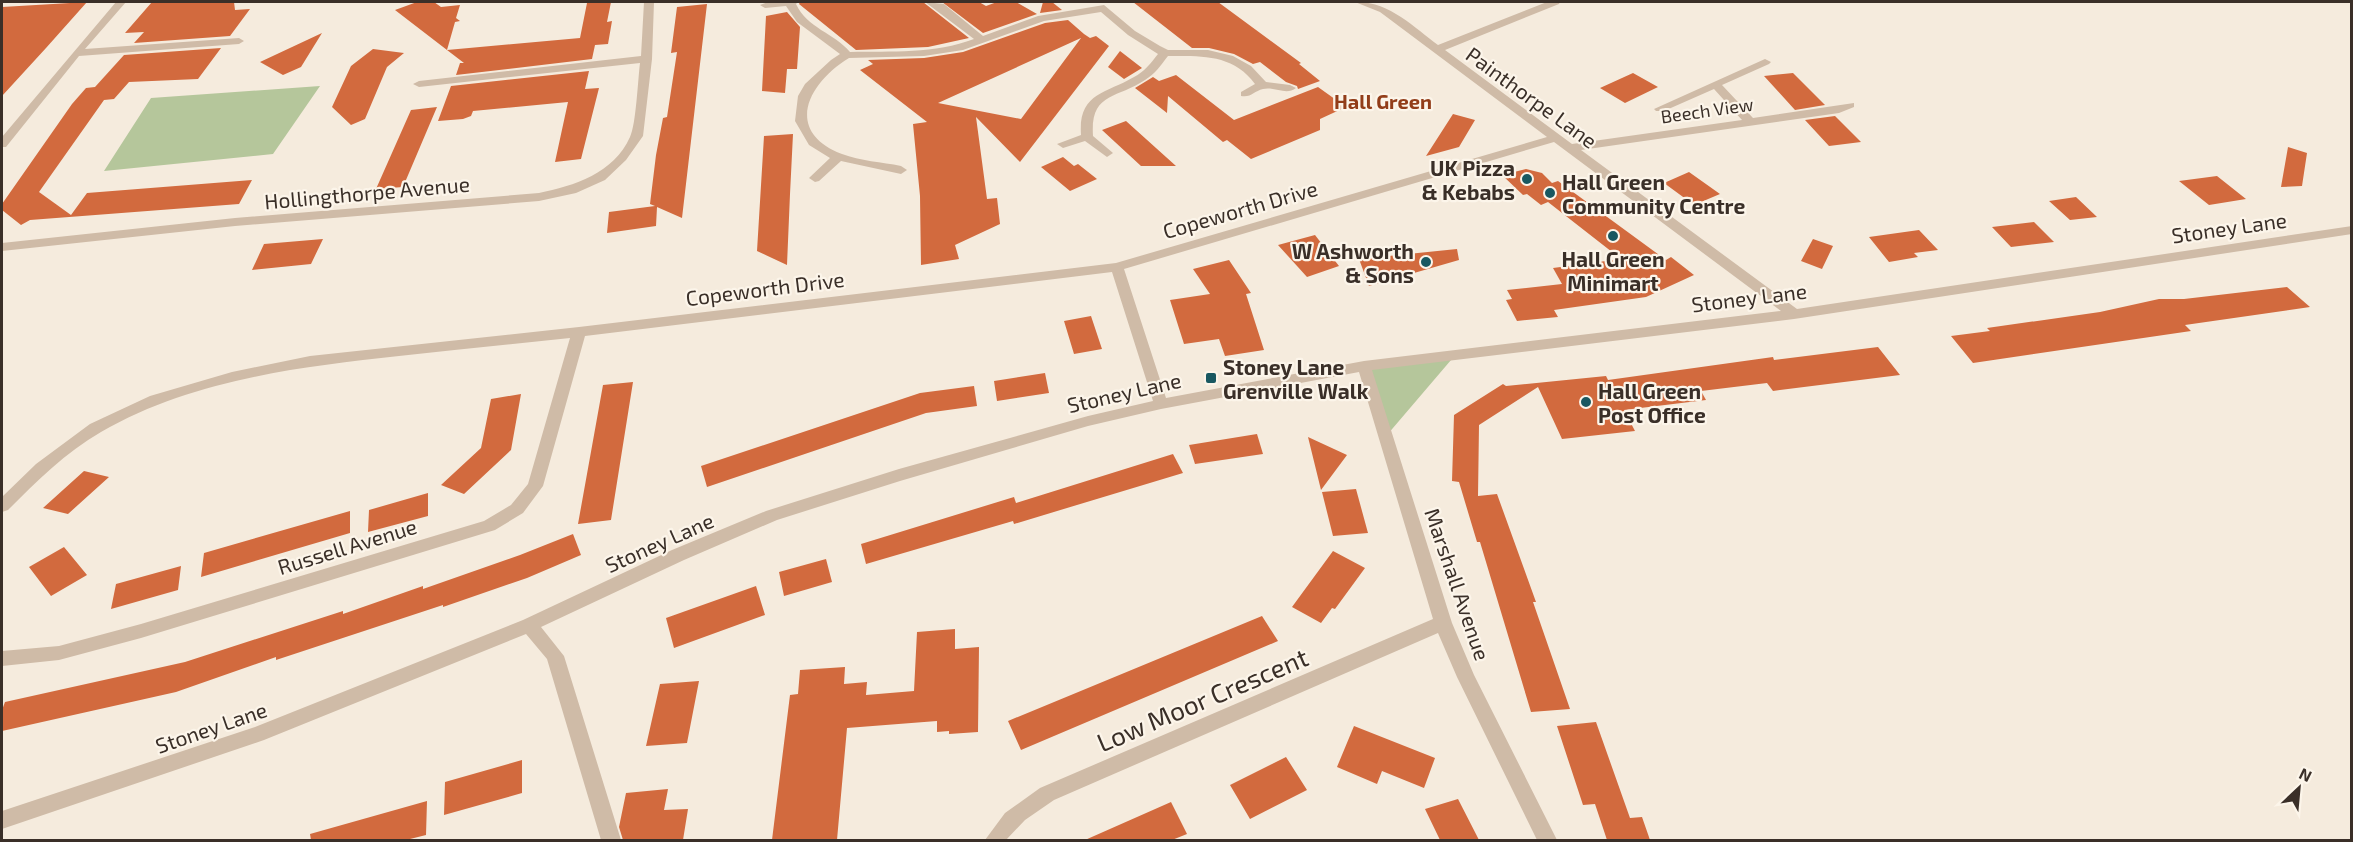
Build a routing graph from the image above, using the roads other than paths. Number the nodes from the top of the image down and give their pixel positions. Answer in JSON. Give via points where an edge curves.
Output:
{"nodes":[{"id":1,"x":121,"y":2,"type":"edge"},
{"id":2,"x":649,"y":2,"type":"edge"},
{"id":3,"x":791,"y":2,"type":"edge"},
{"id":4,"x":930,"y":2,"type":"edge"},
{"id":5,"x":1360,"y":2,"type":"edge"},
{"id":6,"x":1555,"y":2,"type":"edge"},
{"id":7,"x":765,"y":5,"type":"dead end"},
{"id":8,"x":1104,"y":5,"type":"edge"},
{"id":9,"x":248,"y":30,"type":"dead end"},
{"id":10,"x":981,"y":40,"type":"junction"},
{"id":11,"x":1436,"y":50,"type":"junction"},
{"id":12,"x":1165,"y":52,"type":"junction"},
{"id":13,"x":76,"y":53,"type":"junction"},
{"id":14,"x":847,"y":56,"type":"junction"},
{"id":15,"x":646,"y":59,"type":"junction"},
{"id":16,"x":1765,"y":62,"type":"dead end"},
{"id":17,"x":419,"y":84,"type":"dead end"},
{"id":18,"x":1262,"y":85,"type":"junction"},
{"id":19,"x":1716,"y":85,"type":"junction"},
{"id":20,"x":1290,"y":88,"type":"dead end"},
{"id":21,"x":1245,"y":94,"type":"dead end"},
{"id":22,"x":1850,"y":105,"type":"dead end"},
{"id":23,"x":1660,"y":109,"type":"dead end"},
{"id":24,"x":1750,"y":122,"type":"junction"},
{"id":25,"x":16,"y":123,"type":"junction"},
{"id":26,"x":2,"y":124,"type":"edge"},
{"id":27,"x":1087,"y":137,"type":"junction"},
{"id":28,"x":1556,"y":138,"type":"junction"},
{"id":29,"x":2,"y":144,"type":"edge"},
{"id":30,"x":1063,"y":144,"type":"dead end"},
{"id":31,"x":1568,"y":147,"type":"junction"},
{"id":32,"x":1107,"y":153,"type":"dead end"},
{"id":33,"x":838,"y":157,"type":"junction"},
{"id":34,"x":901,"y":170,"type":"dead end"},
{"id":35,"x":815,"y":178,"type":"dead end"},
{"id":36,"x":2352,"y":230,"type":"edge"},
{"id":37,"x":2,"y":248,"type":"edge"},
{"id":38,"x":1117,"y":267,"type":"junction"},
{"id":39,"x":1794,"y":314,"type":"junction"},
{"id":40,"x":579,"y":332,"type":"junction"},
{"id":41,"x":1364,"y":366,"type":"junction"},
{"id":42,"x":1161,"y":404,"type":"junction"},
{"id":43,"x":2,"y":506,"type":"edge"},
{"id":44,"x":1443,"y":622,"type":"junction"},
{"id":45,"x":529,"y":625,"type":"junction"},
{"id":46,"x":2,"y":659,"type":"edge"},
{"id":47,"x":2,"y":820,"type":"edge"},
{"id":48,"x":610,"y":840,"type":"edge"},
{"id":49,"x":995,"y":840,"type":"edge"},
{"id":50,"x":1547,"y":840,"type":"edge"}],
"edges":[{"from":1,"to":13,"type":"street"},
{"from":2,"to":15,"type":"street","name":"Hollingthorpe Avenue"},
{"from":3,"to":7,"type":"street"},
{"from":3,"to":14,"type":"street","via":[[797,20],[835,43]]},
{"from":4,"to":10,"type":"street"},
{"from":5,"to":11,"type":"street","name":"Painthorpe Lane","via":[[1384,10]]},
{"from":6,"to":11,"type":"street"},
{"from":8,"to":10,"type":"street","via":[[1042,18]]},
{"from":8,"to":12,"type":"street","via":[[1120,24]]},
{"from":9,"to":13,"type":"street","via":[[239,44]]},
{"from":10,"to":14,"type":"street","via":[[924,53]]},
{"from":11,"to":28,"type":"street","name":"Painthorpe Lane"},
{"from":12,"to":18,"type":"street","via":[[1224,55],[1248,69]]},
{"from":12,"to":27,"type":"street","via":[[1139,80],[1100,96],[1087,114]]},
{"from":13,"to":25,"type":"street"},
{"from":14,"to":33,"type":"street","via":[[811,84],[801,108],[801,121],[813,142]]},
{"from":15,"to":17,"type":"street"},
{"from":15,"to":37,"type":"street","name":"Hollingthorpe Avenue","via":[[637,136],[601,177],[572,190],[539,197],[235,222]]},
{"from":16,"to":19,"type":"street"},
{"from":18,"to":20,"type":"street"},
{"from":18,"to":21,"type":"street"},
{"from":19,"to":23,"type":"street"},
{"from":19,"to":24,"type":"street"},
{"from":22,"to":24,"type":"street","name":"Beech View","via":[[1839,110]]},
{"from":24,"to":31,"type":"street","name":"Beech View"},
{"from":25,"to":26,"type":"street"},
{"from":25,"to":29,"type":"street"},
{"from":27,"to":30,"type":"street"},
{"from":27,"to":32,"type":"street"},
{"from":28,"to":31,"type":"street","name":"Painthorpe Lane"},
{"from":28,"to":38,"type":"street","name":"Copeworth Drive"},
{"from":31,"to":39,"type":"street","name":"Painthorpe Lane"},
{"from":33,"to":34,"type":"street"},
{"from":33,"to":35,"type":"street"},
{"from":36,"to":39,"type":"street","name":"Stoney Lane"},
{"from":38,"to":40,"type":"street","name":"Copeworth Drive"},
{"from":38,"to":42,"type":"street"},
{"from":39,"to":41,"type":"street","name":"Stoney Lane"},
{"from":40,"to":43,"type":"street","name":"Copeworth Drive","via":[[310,361],[232,377],[155,400],[95,428],[41,468]]},
{"from":40,"to":46,"type":"street","name":"Russell Avenue","via":[[535,486],[517,509],[489,526],[141,631],[59,653]]},
{"from":41,"to":42,"type":"street","name":"Stoney Lane"},
{"from":41,"to":44,"type":"street","name":"Marshall Avenue"},
{"from":42,"to":45,"type":"street","name":"Stoney Lane","via":[[898,475],[772,515]]},
{"from":44,"to":49,"type":"street","name":"Low Moor Crescent","via":[[1047,794],[1024,807],[1005,824]]},
{"from":44,"to":50,"type":"street","name":"Marshall Avenue"},
{"from":45,"to":47,"type":"street","name":"Stoney Lane","via":[[258,734]]},
{"from":45,"to":48,"type":"street","via":[[555,656]]}]}
